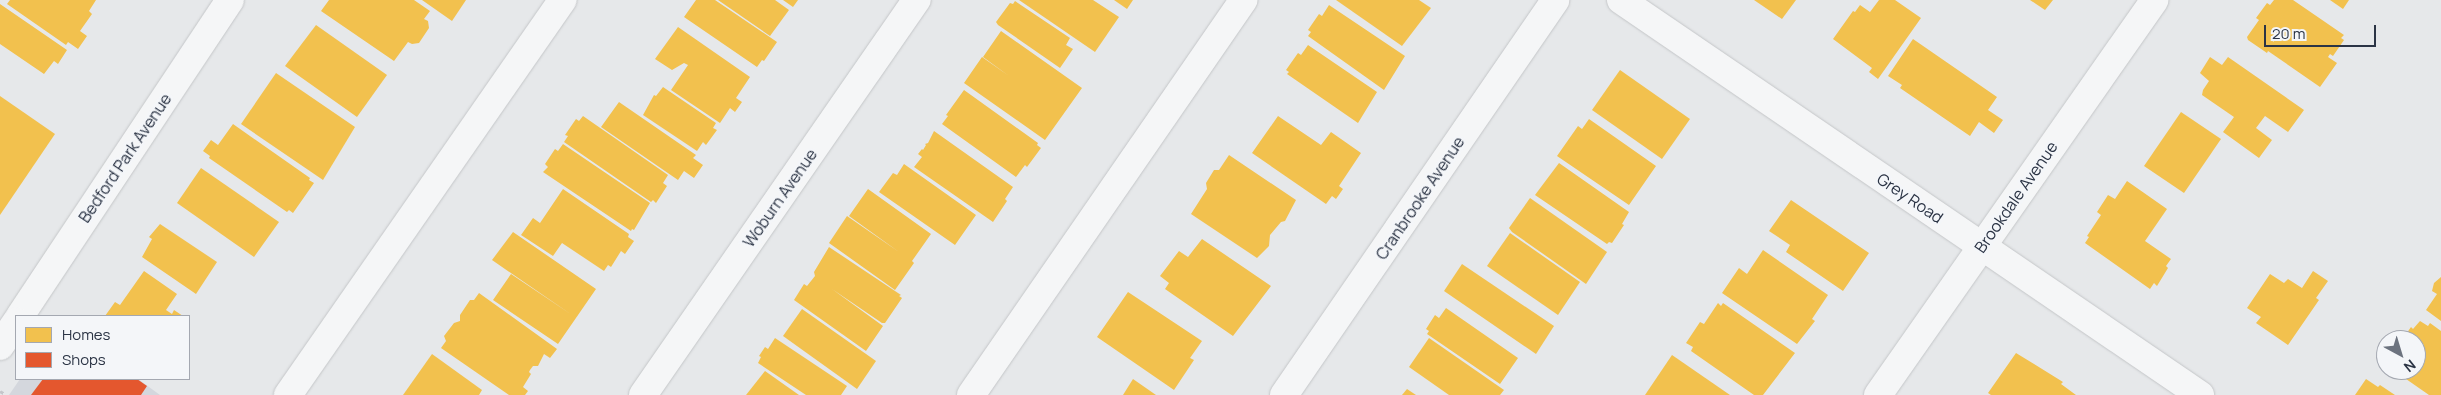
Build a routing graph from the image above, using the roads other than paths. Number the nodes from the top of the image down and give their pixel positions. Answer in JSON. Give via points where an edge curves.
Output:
{"nodes":[{"id":1,"x":230,"y":0,"type":"edge"},
{"id":2,"x":562,"y":0,"type":"edge"},
{"id":3,"x":917,"y":0,"type":"edge"},
{"id":4,"x":1243,"y":0,"type":"edge"},
{"id":5,"x":1556,"y":0,"type":"edge"},
{"id":6,"x":1621,"y":0,"type":"edge"},
{"id":7,"x":2155,"y":0,"type":"edge"},
{"id":8,"x":1981,"y":246,"type":"junction"},
{"id":9,"x":21,"y":315,"type":"edge"},
{"id":10,"x":15,"y":324,"type":"edge"},
{"id":11,"x":0,"y":346,"type":"edge"},
{"id":12,"x":288,"y":395,"type":"edge"},
{"id":13,"x":643,"y":395,"type":"edge"},
{"id":14,"x":971,"y":395,"type":"edge"},
{"id":15,"x":1284,"y":395,"type":"edge"},
{"id":16,"x":1878,"y":395,"type":"edge"},
{"id":17,"x":2200,"y":395,"type":"edge"}],
"edges":[{"from":1,"to":9,"type":"street","name":"Bedford Park Avenue"},
{"from":2,"to":12,"type":"street"},
{"from":3,"to":13,"type":"street","name":"Woburn Avenue"},
{"from":4,"to":14,"type":"street"},
{"from":5,"to":15,"type":"street","name":"Cranbrooke Avenue"},
{"from":6,"to":8,"type":"street","name":"Grey Road"},
{"from":7,"to":8,"type":"street","name":"Brookdale Avenue"},
{"from":8,"to":16,"type":"street","name":"Brookdale Avenue"},
{"from":8,"to":17,"type":"street","name":"Grey Road"},
{"from":10,"to":11,"type":"street"}]}
